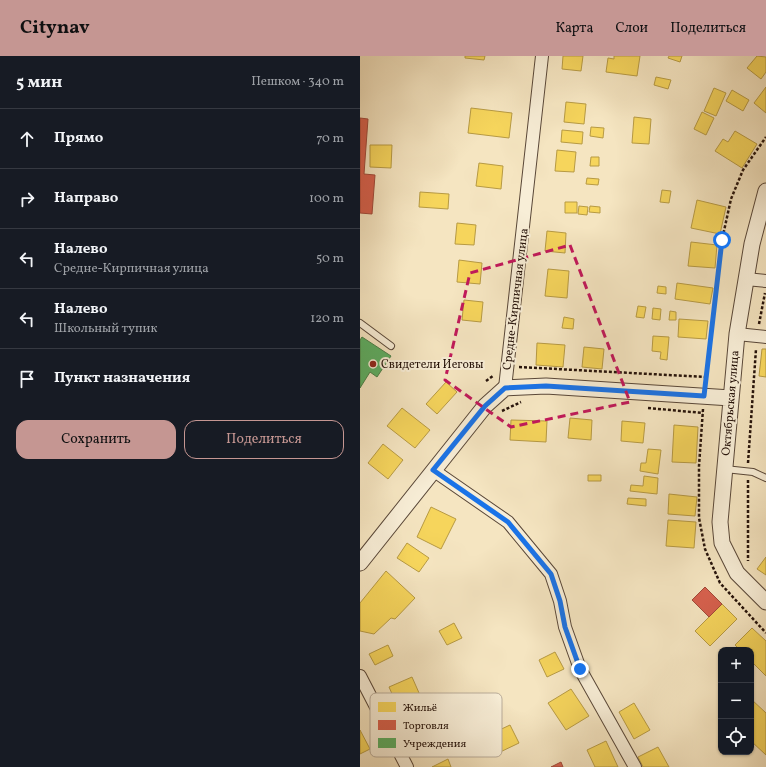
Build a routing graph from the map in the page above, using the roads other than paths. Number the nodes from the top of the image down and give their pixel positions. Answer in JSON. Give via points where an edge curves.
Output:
{"nodes":[{"id":1,"x":542,"y":56,"type":"edge"},
{"id":2,"x":766,"y":191,"type":"edge"},
{"id":3,"x":746,"y":279,"type":"junction"},
{"id":4,"x":766,"y":281,"type":"edge"},
{"id":5,"x":360,"y":323,"type":"edge"},
{"id":6,"x":737,"y":334,"type":"junction"},
{"id":7,"x":766,"y":337,"type":"edge"},
{"id":8,"x":391,"y":346,"type":"dead end"},
{"id":9,"x":505,"y":388,"type":"junction"},
{"id":10,"x":731,"y":398,"type":"junction"},
{"id":11,"x":724,"y":469,"type":"junction"},
{"id":12,"x":433,"y":470,"type":"junction"},
{"id":13,"x":766,"y":478,"type":"edge"},
{"id":14,"x":360,"y":563,"type":"edge"},
{"id":15,"x":766,"y":602,"type":"edge"},
{"id":16,"x":360,"y":676,"type":"edge"},
{"id":17,"x":370,"y":695,"type":"edge"},
{"id":18,"x":402,"y":757,"type":"edge"},
{"id":19,"x":407,"y":767,"type":"edge"},
{"id":20,"x":635,"y":767,"type":"edge"}],
"edges":[{"from":1,"to":9,"type":"street","name":"Средне-Кирпичная улица"},
{"from":2,"to":3,"type":"street","name":"Октябрьская улица"},
{"from":3,"to":4,"type":"street"},
{"from":3,"to":6,"type":"street","name":"Октябрьская улица"},
{"from":5,"to":8,"type":"lane"},
{"from":6,"to":7,"type":"street"},
{"from":6,"to":10,"type":"street","name":"Октябрьская улица"},
{"from":9,"to":10,"type":"street","via":[[546,386]]},
{"from":9,"to":12,"type":"street","name":"Средне-Кирпичная улица","via":[[485,406]]},
{"from":10,"to":11,"type":"street","name":"Октябрьская улица"},
{"from":11,"to":13,"type":"lane","via":[[753,472]]},
{"from":11,"to":15,"type":"street","name":"Октябрьская улица","via":[[720,522],[722,543],[737,572]]},
{"from":12,"to":14,"type":"street","name":"Средне-Кирпичная улица"},
{"from":12,"to":20,"type":"street","via":[[508,522],[551,574],[565,627],[580,669]]},
{"from":16,"to":17,"type":"street"},
{"from":18,"to":19,"type":"street"}]}
